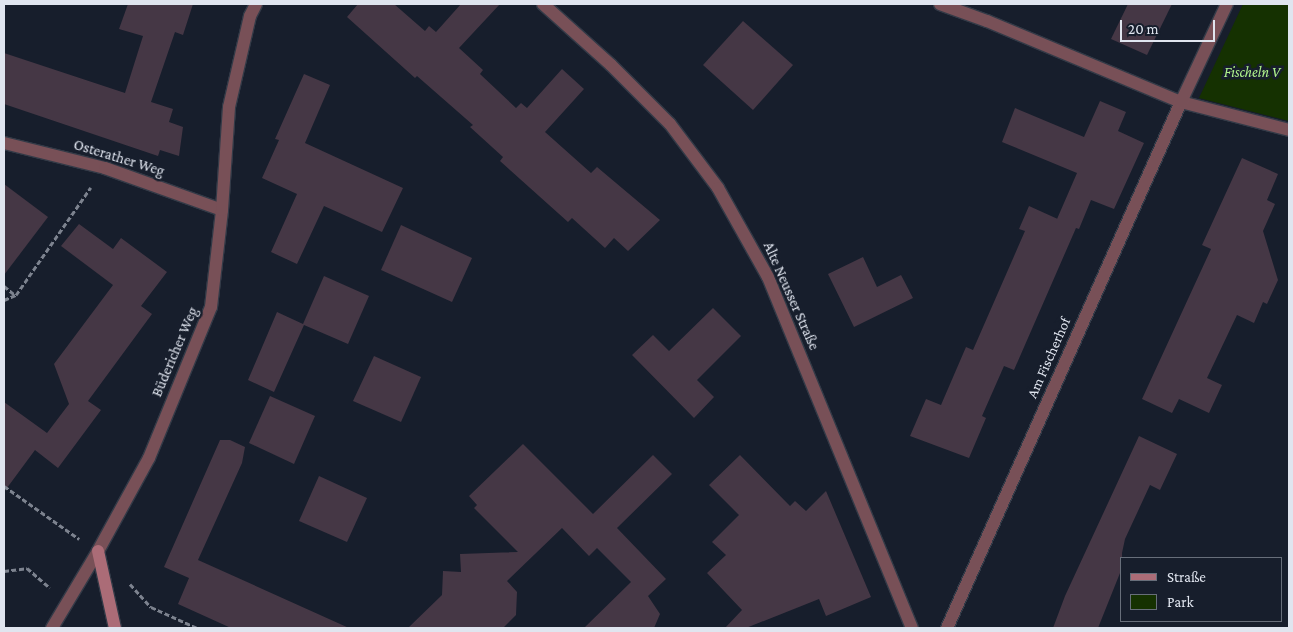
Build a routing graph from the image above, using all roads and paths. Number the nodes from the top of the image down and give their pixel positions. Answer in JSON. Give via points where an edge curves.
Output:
{"nodes":[{"id":1,"x":256,"y":4,"type":"edge"},
{"id":2,"x":543,"y":4,"type":"edge"},
{"id":3,"x":940,"y":4,"type":"edge"},
{"id":4,"x":1227,"y":4,"type":"edge"},
{"id":5,"x":1181,"y":102,"type":"junction"},
{"id":6,"x":1289,"y":130,"type":"edge"},
{"id":7,"x":4,"y":143,"type":"edge"},
{"id":8,"x":104,"y":168,"type":"junction"},
{"id":9,"x":222,"y":210,"type":"junction"},
{"id":10,"x":4,"y":286,"type":"edge"},
{"id":11,"x":16,"y":295,"type":"junction"},
{"id":12,"x":4,"y":300,"type":"edge"},
{"id":13,"x":4,"y":486,"type":"edge"},
{"id":14,"x":98,"y":551,"type":"junction"},
{"id":15,"x":4,"y":571,"type":"edge"},
{"id":16,"x":125,"y":579,"type":"dead end"},
{"id":17,"x":67,"y":603,"type":"junction"},
{"id":18,"x":52,"y":628,"type":"edge"},
{"id":19,"x":115,"y":628,"type":"edge"},
{"id":20,"x":197,"y":628,"type":"edge"},
{"id":21,"x":912,"y":628,"type":"edge"},
{"id":22,"x":947,"y":628,"type":"edge"}],
"edges":[{"from":1,"to":9,"type":"street","name":"Büdericher Weg","via":[[250,16],[229,108]]},
{"from":2,"to":21,"type":"street","name":"Alte Neusser Straße","via":[[670,124],[718,188],[768,277]]},
{"from":3,"to":5,"type":"street"},
{"from":4,"to":5,"type":"street","name":"Am Fischerhof"},
{"from":5,"to":6,"type":"street"},
{"from":5,"to":22,"type":"street","name":"Am Fischerhof"},
{"from":7,"to":8,"type":"street","name":"Osterather Weg"},
{"from":8,"to":9,"type":"street","name":"Osterather Weg"},
{"from":8,"to":11,"type":"path"},
{"from":9,"to":14,"type":"street","name":"Büdericher Weg","via":[[211,307],[149,458]]},
{"from":10,"to":11,"type":"path"},
{"from":11,"to":12,"type":"path"},
{"from":13,"to":14,"type":"path"},
{"from":14,"to":17,"type":"street","name":"Büdericher Weg"},
{"from":14,"to":19,"type":"main road"},
{"from":15,"to":17,"type":"path","via":[[27,568]]},
{"from":16,"to":20,"type":"path","via":[[151,607]]},
{"from":17,"to":18,"type":"street","name":"Büdericher Weg"}]}
